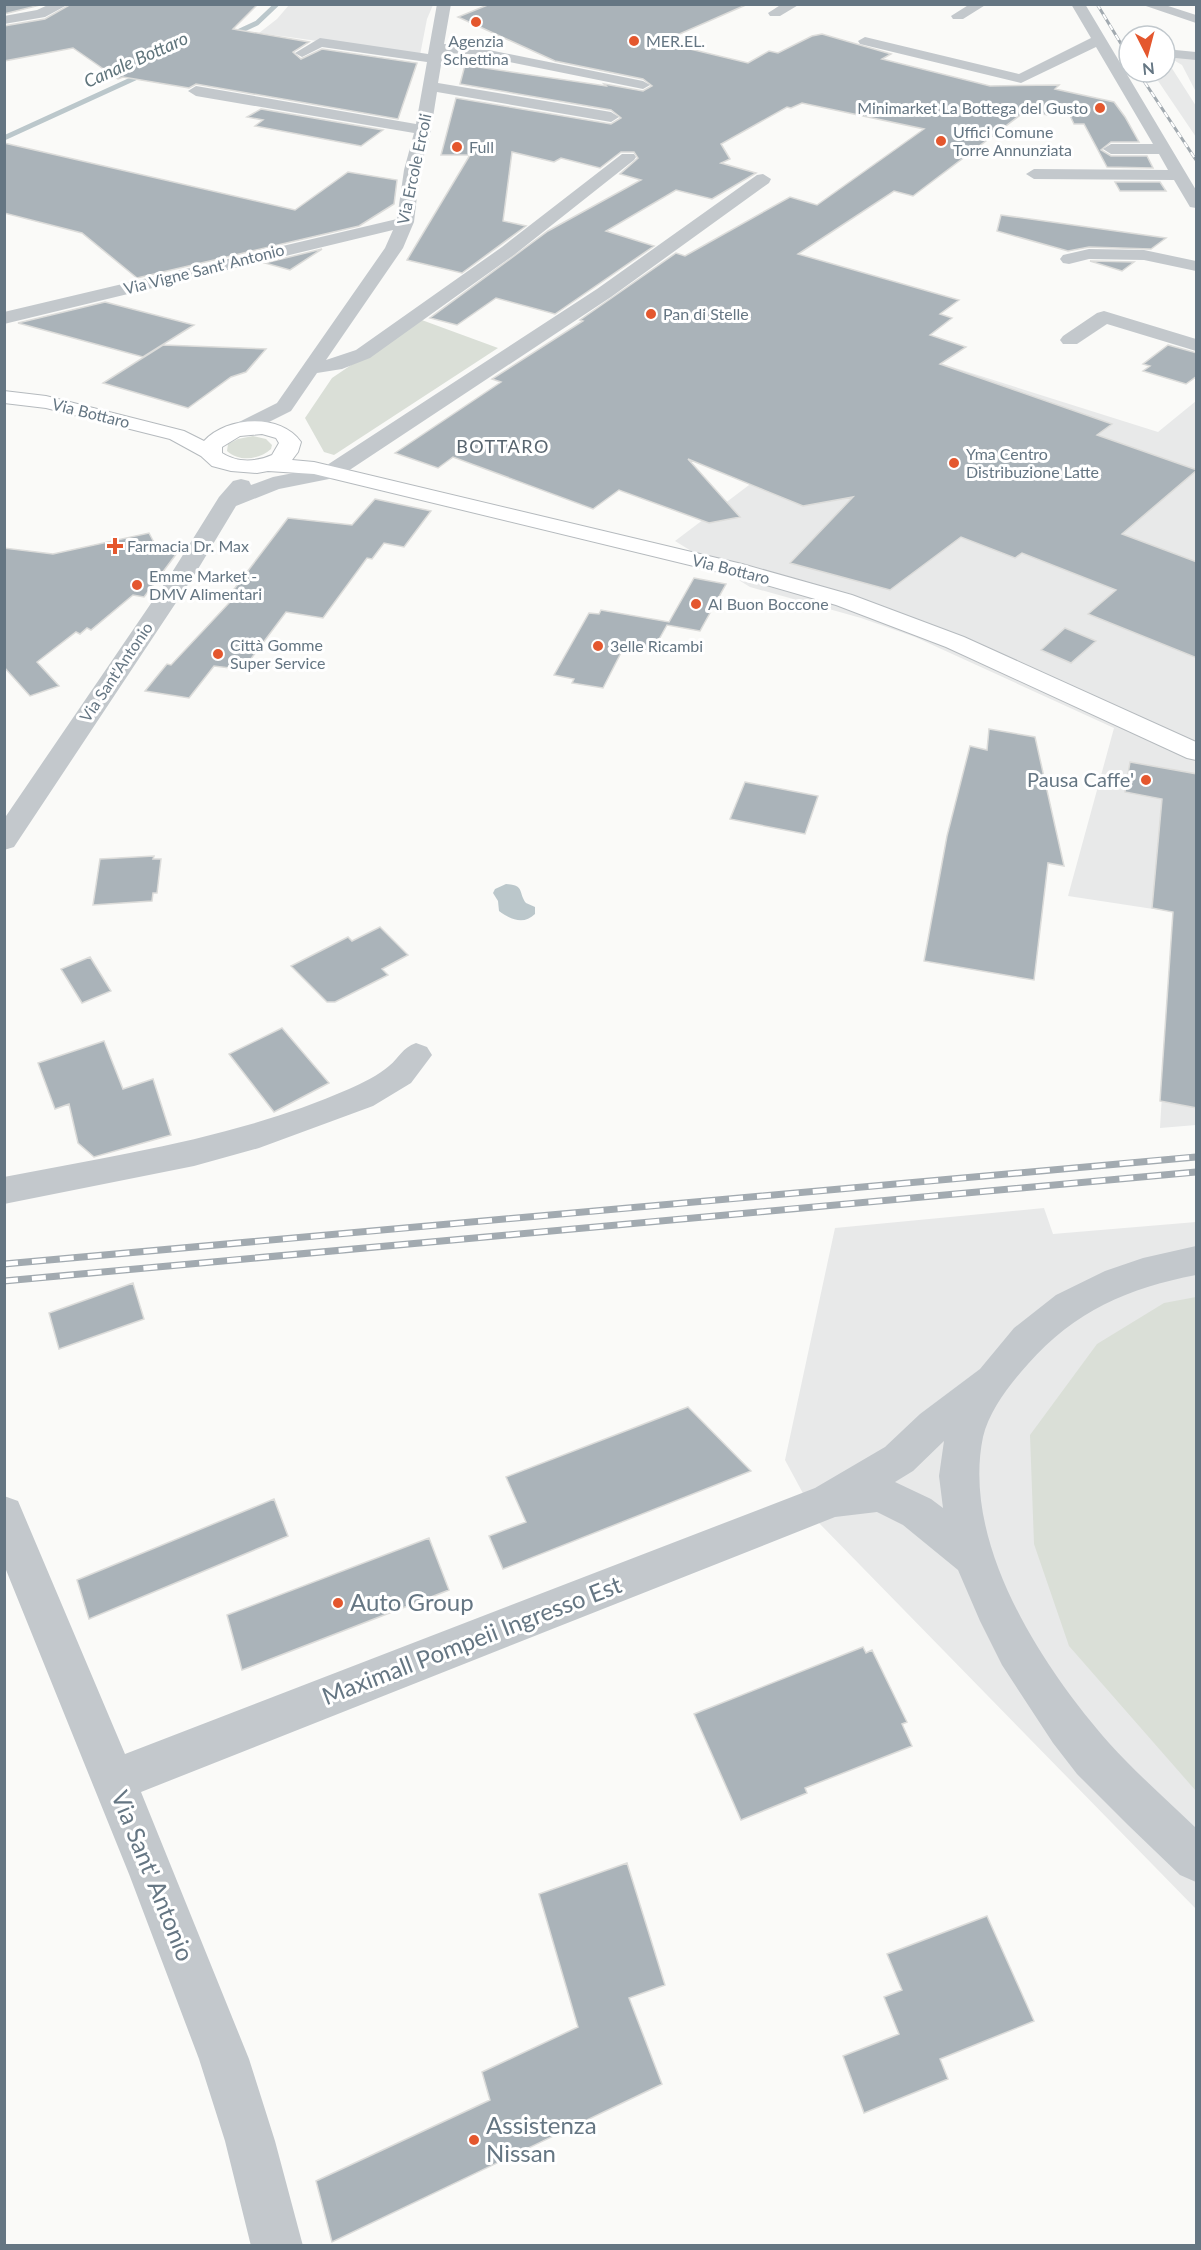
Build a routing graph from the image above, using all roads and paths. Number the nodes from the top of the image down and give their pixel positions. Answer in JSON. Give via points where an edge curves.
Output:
{"nodes":[{"id":1,"x":63,"y":4,"type":"edge"},
{"id":2,"x":444,"y":4,"type":"edge"},
{"id":3,"x":794,"y":4,"type":"edge"},
{"id":4,"x":981,"y":4,"type":"edge"},
{"id":5,"x":1078,"y":4,"type":"edge"},
{"id":6,"x":1146,"y":4,"type":"edge"},
{"id":7,"x":775,"y":13,"type":"dead end"},
{"id":8,"x":958,"y":16,"type":"dead end"},
{"id":9,"x":1196,"y":18,"type":"edge"},
{"id":10,"x":4,"y":20,"type":"edge"},
{"id":11,"x":865,"y":41,"type":"dead end"},
{"id":12,"x":1102,"y":46,"type":"junction"},
{"id":13,"x":1117,"y":50,"type":"edge"},
{"id":14,"x":302,"y":53,"type":"dead end"},
{"id":15,"x":435,"y":53,"type":"junction"},
{"id":16,"x":1177,"y":54,"type":"edge"},
{"id":17,"x":1197,"y":56,"type":"edge"},
{"id":18,"x":643,"y":85,"type":"dead end"},
{"id":19,"x":430,"y":86,"type":"junction"},
{"id":20,"x":196,"y":91,"type":"dead end"},
{"id":21,"x":611,"y":117,"type":"dead end"},
{"id":22,"x":423,"y":130,"type":"junction"},
{"id":23,"x":1111,"y":149,"type":"dead end"},
{"id":24,"x":1165,"y":149,"type":"junction"},
{"id":25,"x":628,"y":157,"type":"dead end"},
{"id":26,"x":1034,"y":174,"type":"dead end"},
{"id":27,"x":1180,"y":175,"type":"junction"},
{"id":28,"x":764,"y":179,"type":"dead end"},
{"id":29,"x":1197,"y":203,"type":"edge"},
{"id":30,"x":405,"y":222,"type":"junction"},
{"id":31,"x":1069,"y":259,"type":"dead end"},
{"id":32,"x":1197,"y":266,"type":"edge"},
{"id":33,"x":4,"y":318,"type":"edge"},
{"id":34,"x":1070,"y":340,"type":"dead end"},
{"id":35,"x":1197,"y":345,"type":"edge"},
{"id":36,"x":312,"y":368,"type":"junction"},
{"id":37,"x":4,"y":397,"type":"edge"},
{"id":38,"x":284,"y":407,"type":"junction"},
{"id":39,"x":232,"y":432,"type":"junction"},
{"id":40,"x":177,"y":435,"type":"junction"},
{"id":41,"x":286,"y":440,"type":"junction"},
{"id":42,"x":215,"y":457,"type":"junction"},
{"id":43,"x":264,"y":465,"type":"junction"},
{"id":44,"x":322,"y":470,"type":"junction"},
{"id":45,"x":227,"y":502,"type":"junction"},
{"id":46,"x":1197,"y":752,"type":"edge"},
{"id":47,"x":4,"y":841,"type":"edge"},
{"id":48,"x":416,"y":1055,"type":"dead end"},
{"id":49,"x":4,"y":1191,"type":"edge"},
{"id":50,"x":1197,"y":1261,"type":"edge"},
{"id":51,"x":991,"y":1381,"type":"junction"},
{"id":52,"x":829,"y":1501,"type":"junction"},
{"id":53,"x":4,"y":1514,"type":"edge"},
{"id":54,"x":972,"y":1556,"type":"junction"},
{"id":55,"x":114,"y":1780,"type":"junction"},
{"id":56,"x":1197,"y":1859,"type":"edge"},
{"id":57,"x":277,"y":2246,"type":"edge"}],
"edges":[{"from":1,"to":10,"type":"street","via":[[40,14]]},
{"from":2,"to":15,"type":"street","name":"Via Ercole Ercoli"},
{"from":3,"to":7,"type":"street"},
{"from":4,"to":8,"type":"street"},
{"from":5,"to":12,"type":"street"},
{"from":6,"to":9,"type":"street"},
{"from":11,"to":12,"type":"street","via":[[1021,79]]},
{"from":12,"to":13,"type":"street"},
{"from":12,"to":24,"type":"street"},
{"from":14,"to":15,"type":"street","via":[[320,42]]},
{"from":15,"to":18,"type":"street","via":[[470,50]]},
{"from":15,"to":19,"type":"street","name":"Via Ercole Ercoli"},
{"from":16,"to":17,"type":"street"},
{"from":19,"to":21,"type":"street"},
{"from":19,"to":22,"type":"street","name":"Via Ercole Ercoli"},
{"from":20,"to":22,"type":"street"},
{"from":22,"to":30,"type":"street","name":"Via Ercole Ercoli","via":[[412,170]]},
{"from":23,"to":24,"type":"street"},
{"from":24,"to":27,"type":"street"},
{"from":25,"to":36,"type":"street","via":[[363,354],[335,365]]},
{"from":26,"to":27,"type":"street"},
{"from":27,"to":29,"type":"street"},
{"from":28,"to":44,"type":"street","via":[[604,292]]},
{"from":30,"to":33,"type":"street","name":"Via Vigne Sant' Antonio"},
{"from":30,"to":36,"type":"street","name":"Via Ercole Ercoli","via":[[394,248]]},
{"from":31,"to":32,"type":"street","via":[[1089,254],[1144,255]]},
{"from":34,"to":35,"type":"street","via":[[1104,317]]},
{"from":36,"to":38,"type":"street","name":"Via Ercole Ercoli"},
{"from":37,"to":40,"type":"main road","name":"Via Bottaro","via":[[46,402]]},
{"from":38,"to":39,"type":"street","name":"Via Ercole Ercoli"},
{"from":38,"to":41,"type":"street"},
{"from":39,"to":40,"type":"main road","name":"Via Bottaro"},
{"from":39,"to":41,"type":"main road","name":"Via Bottaro","via":[[264,428]]},
{"from":39,"to":42,"type":"main road","via":[[211,446]]},
{"from":40,"to":42,"type":"main road","name":"Via Bottaro"},
{"from":41,"to":43,"type":"main road","via":[[286,453]]},
{"from":41,"to":44,"type":"main road","name":"Via Bottaro"},
{"from":42,"to":43,"type":"main road","name":"Via Bottaro","via":[[238,467]]},
{"from":42,"to":45,"type":"street"},
{"from":43,"to":44,"type":"main road","name":"Via Bottaro"},
{"from":43,"to":45,"type":"street","name":"Via Sant'Antonio"},
{"from":44,"to":45,"type":"street"},
{"from":44,"to":46,"type":"main road","name":"Via Bottaro","via":[[742,571],[844,600],[955,642]]},
{"from":45,"to":47,"type":"street","name":"Via Sant'Antonio","via":[[184,573]]},
{"from":48,"to":49,"type":"street","via":[[400,1076],[362,1097],[247,1139],[194,1154]]},
{"from":50,"to":51,"type":"street","via":[[1120,1280],[1070,1305],[1028,1335]]},
{"from":51,"to":52,"type":"street","name":"Maximall Pompeii Ingresso Est","via":[[899,1459]]},
{"from":51,"to":54,"type":"street","via":[[964,1436],[957,1483]]},
{"from":52,"to":54,"type":"street","name":"Maximall Pompeii Ingresso Est","via":[[880,1494],[917,1512]]},
{"from":52,"to":55,"type":"street","name":"Maximall Pompeii Ingresso Est"},
{"from":53,"to":55,"type":"street","name":"Via Sant' Antonio"},
{"from":54,"to":56,"type":"street","via":[[1006,1630],[1039,1688],[1094,1758]]},
{"from":55,"to":57,"type":"street","name":"Via Sant' Antonio","via":[[224,2060]]}]}
